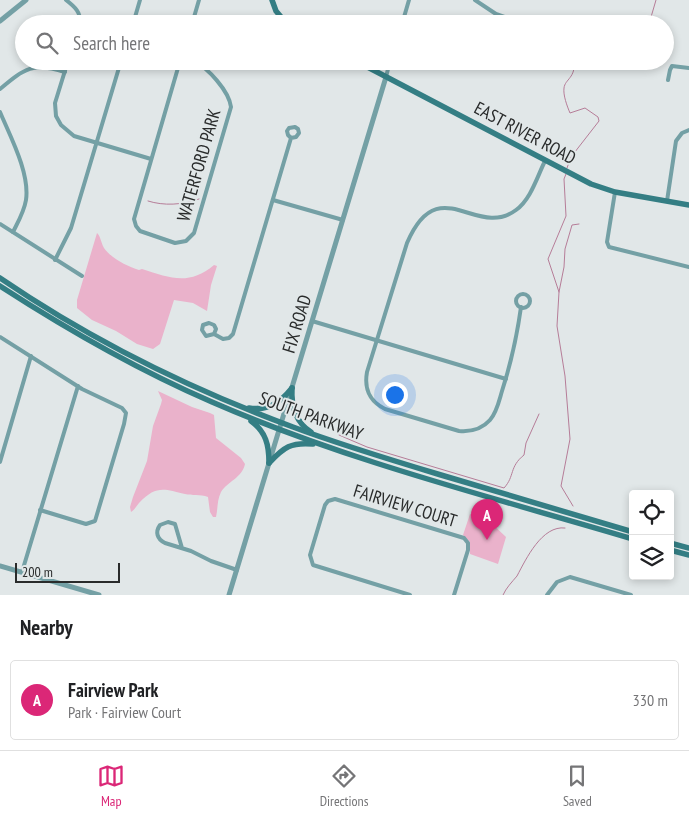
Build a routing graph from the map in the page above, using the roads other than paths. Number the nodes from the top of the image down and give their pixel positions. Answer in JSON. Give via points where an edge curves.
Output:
{"nodes":[{"id":1,"x":26,"y":0,"type":"edge"},
{"id":2,"x":66,"y":0,"type":"edge"},
{"id":3,"x":140,"y":0,"type":"edge"},
{"id":4,"x":199,"y":0,"type":"edge"},
{"id":5,"x":272,"y":0,"type":"edge"},
{"id":6,"x":409,"y":0,"type":"edge"},
{"id":7,"x":475,"y":0,"type":"edge"},
{"id":8,"x":79,"y":15,"type":"edge"},
{"id":9,"x":136,"y":15,"type":"edge"},
{"id":10,"x":195,"y":15,"type":"edge"},
{"id":11,"x":279,"y":15,"type":"edge"},
{"id":12,"x":405,"y":15,"type":"edge"},
{"id":13,"x":499,"y":15,"type":"edge"},
{"id":14,"x":0,"y":21,"type":"edge"},
{"id":15,"x":674,"y":66,"type":"edge"},
{"id":16,"x":689,"y":68,"type":"edge"},
{"id":17,"x":26,"y":70,"type":"edge"},
{"id":18,"x":58,"y":70,"type":"edge"},
{"id":19,"x":118,"y":70,"type":"edge"},
{"id":20,"x":177,"y":70,"type":"edge"},
{"id":21,"x":207,"y":70,"type":"edge"},
{"id":22,"x":373,"y":70,"type":"edge"},
{"id":23,"x":388,"y":70,"type":"edge"},
{"id":24,"x":670,"y":70,"type":"edge"},
{"id":25,"x":65,"y":72,"type":"joint"},
{"id":26,"x":386,"y":77,"type":"junction"},
{"id":27,"x":668,"y":80,"type":"dead end"},
{"id":28,"x":0,"y":88,"type":"edge"},
{"id":29,"x":0,"y":112,"type":"edge"},
{"id":30,"x":689,"y":130,"type":"edge"},
{"id":31,"x":291,"y":138,"type":"dead end"},
{"id":32,"x":97,"y":143,"type":"junction"},
{"id":33,"x":151,"y":159,"type":"junction"},
{"id":34,"x":545,"y":161,"type":"junction"},
{"id":35,"x":615,"y":192,"type":"junction"},
{"id":36,"x":272,"y":200,"type":"junction"},
{"id":37,"x":667,"y":201,"type":"junction"},
{"id":38,"x":689,"y":205,"type":"edge"},
{"id":39,"x":343,"y":220,"type":"junction"},
{"id":40,"x":0,"y":224,"type":"edge"},
{"id":41,"x":12,"y":232,"type":"junction"},
{"id":42,"x":56,"y":260,"type":"junction"},
{"id":43,"x":689,"y":267,"type":"edge"},
{"id":44,"x":82,"y":276,"type":"dead end"},
{"id":45,"x":0,"y":278,"type":"edge"},
{"id":46,"x":0,"y":286,"type":"edge"},
{"id":47,"x":521,"y":307,"type":"dead end"},
{"id":48,"x":312,"y":321,"type":"junction"},
{"id":49,"x":214,"y":334,"type":"dead end"},
{"id":50,"x":0,"y":337,"type":"edge"},
{"id":51,"x":376,"y":340,"type":"junction"},
{"id":52,"x":31,"y":356,"type":"junction"},
{"id":53,"x":506,"y":379,"type":"junction"},
{"id":54,"x":78,"y":386,"type":"junction"},
{"id":55,"x":292,"y":388,"type":"junction"},
{"id":56,"x":241,"y":407,"type":"junction"},
{"id":57,"x":244,"y":415,"type":"junction"},
{"id":58,"x":280,"y":426,"type":"junction"},
{"id":59,"x":322,"y":441,"type":"junction"},
{"id":60,"x":0,"y":462,"type":"edge"},
{"id":61,"x":269,"y":463,"type":"junction"},
{"id":62,"x":40,"y":510,"type":"junction"},
{"id":63,"x":629,"y":531,"type":"edge"},
{"id":64,"x":629,"y":537,"type":"edge"},
{"id":65,"x":674,"y":544,"type":"edge"},
{"id":66,"x":182,"y":548,"type":"junction"},
{"id":67,"x":689,"y":548,"type":"edge"},
{"id":68,"x":674,"y":551,"type":"edge"},
{"id":69,"x":689,"y":555,"type":"edge"},
{"id":70,"x":0,"y":566,"type":"edge"},
{"id":71,"x":237,"y":570,"type":"junction"},
{"id":72,"x":22,"y":572,"type":"junction"},
{"id":73,"x":99,"y":595,"type":"edge"},
{"id":74,"x":230,"y":595,"type":"edge"},
{"id":75,"x":410,"y":595,"type":"edge"},
{"id":76,"x":454,"y":595,"type":"edge"},
{"id":77,"x":547,"y":595,"type":"edge"},
{"id":78,"x":631,"y":595,"type":"edge"}],
"edges":[{"from":1,"to":14,"type":"street"},
{"from":2,"to":8,"type":"street","via":[[78,10]]},
{"from":3,"to":9,"type":"street"},
{"from":4,"to":10,"type":"street"},
{"from":5,"to":11,"type":"main road"},
{"from":6,"to":12,"type":"street"},
{"from":7,"to":13,"type":"street"},
{"from":15,"to":16,"type":"street"},
{"from":17,"to":28,"type":"street"},
{"from":18,"to":25,"type":"street"},
{"from":19,"to":32,"type":"street"},
{"from":20,"to":33,"type":"street","name":"WATERFORD PARK"},
{"from":21,"to":33,"type":"street","name":"WATERFORD PARK","via":[[227,93],[231,107],[194,233],[182,243],[144,234],[136,226],[134,216]]},
{"from":22,"to":26,"type":"main road","name":"EAST RIVER ROAD"},
{"from":23,"to":26,"type":"street","name":"FIX ROAD"},
{"from":24,"to":27,"type":"street"},
{"from":25,"to":32,"type":"street","via":[[55,103],[58,121],[70,134]]},
{"from":26,"to":34,"type":"main road","name":"EAST RIVER ROAD"},
{"from":26,"to":39,"type":"street","name":"FIX ROAD"},
{"from":29,"to":41,"type":"street","via":[[22,167],[26,187],[24,206]]},
{"from":30,"to":37,"type":"street","via":[[676,141]]},
{"from":31,"to":36,"type":"street"},
{"from":32,"to":33,"type":"street"},
{"from":32,"to":42,"type":"street","via":[[71,228]]},
{"from":34,"to":35,"type":"main road","name":"EAST RIVER ROAD","via":[[595,186]]},
{"from":34,"to":51,"type":"street","via":[[526,200],[508,215],[490,218],[452,208],[435,209],[425,215],[414,227],[407,243]]},
{"from":35,"to":37,"type":"main road","name":"EAST RIVER ROAD"},
{"from":35,"to":43,"type":"street","via":[[608,247]]},
{"from":36,"to":39,"type":"street"},
{"from":36,"to":49,"type":"street","via":[[233,334],[223,340]]},
{"from":37,"to":38,"type":"main road","name":"EAST RIVER ROAD"},
{"from":39,"to":48,"type":"street","name":"FIX ROAD"},
{"from":40,"to":41,"type":"street"},
{"from":41,"to":42,"type":"street"},
{"from":42,"to":44,"type":"street"},
{"from":45,"to":56,"type":"main road","name":"SOUTH PARKWAY","via":[[125,353]]},
{"from":46,"to":57,"type":"main road","name":"SOUTH PARKWAY","via":[[120,358]]},
{"from":47,"to":53,"type":"street"},
{"from":48,"to":51,"type":"street"},
{"from":48,"to":55,"type":"street","name":"FIX ROAD"},
{"from":50,"to":52,"type":"street"},
{"from":51,"to":53,"type":"street"},
{"from":51,"to":53,"type":"street","via":[[366,378],[372,400],[385,408],[442,426],[464,432],[483,427],[496,411]]},
{"from":52,"to":54,"type":"street"},
{"from":52,"to":60,"type":"street"},
{"from":54,"to":62,"type":"street"},
{"from":54,"to":62,"type":"street","via":[[126,411],[97,518],[88,524]]},
{"from":55,"to":56,"type":"main road","via":[[270,407]]},
{"from":55,"to":58,"type":"street","name":"FIX ROAD"},
{"from":55,"to":59,"type":"main road","via":[[296,418]]},
{"from":56,"to":58,"type":"main road","name":"SOUTH PARKWAY"},
{"from":57,"to":58,"type":"main road","name":"SOUTH PARKWAY"},
{"from":57,"to":61,"type":"main road","via":[[265,436]]},
{"from":58,"to":59,"type":"main road","name":"SOUTH PARKWAY"},
{"from":58,"to":61,"type":"street","name":"FIX ROAD"},
{"from":59,"to":61,"type":"main road","via":[[291,445]]},
{"from":59,"to":63,"type":"main road","name":"SOUTH PARKWAY"},
{"from":59,"to":64,"type":"main road","name":"SOUTH PARKWAY"},
{"from":61,"to":71,"type":"street","name":"FIX ROAD"},
{"from":62,"to":72,"type":"street"},
{"from":65,"to":67,"type":"main road"},
{"from":66,"to":66,"type":"street","via":[[177,526],[168,522],[160,525],[157,536],[161,542]]},
{"from":66,"to":71,"type":"street"},
{"from":68,"to":69,"type":"main road"},
{"from":70,"to":72,"type":"street"},
{"from":71,"to":74,"type":"street","name":"FIX ROAD"},
{"from":72,"to":73,"type":"street"},
{"from":75,"to":76,"type":"street","name":"FAIRVIEW COURT","via":[[313,565],[310,552],[328,501],[336,499],[464,538],[468,550]]},
{"from":77,"to":78,"type":"street","via":[[557,582],[570,577]]}]}
